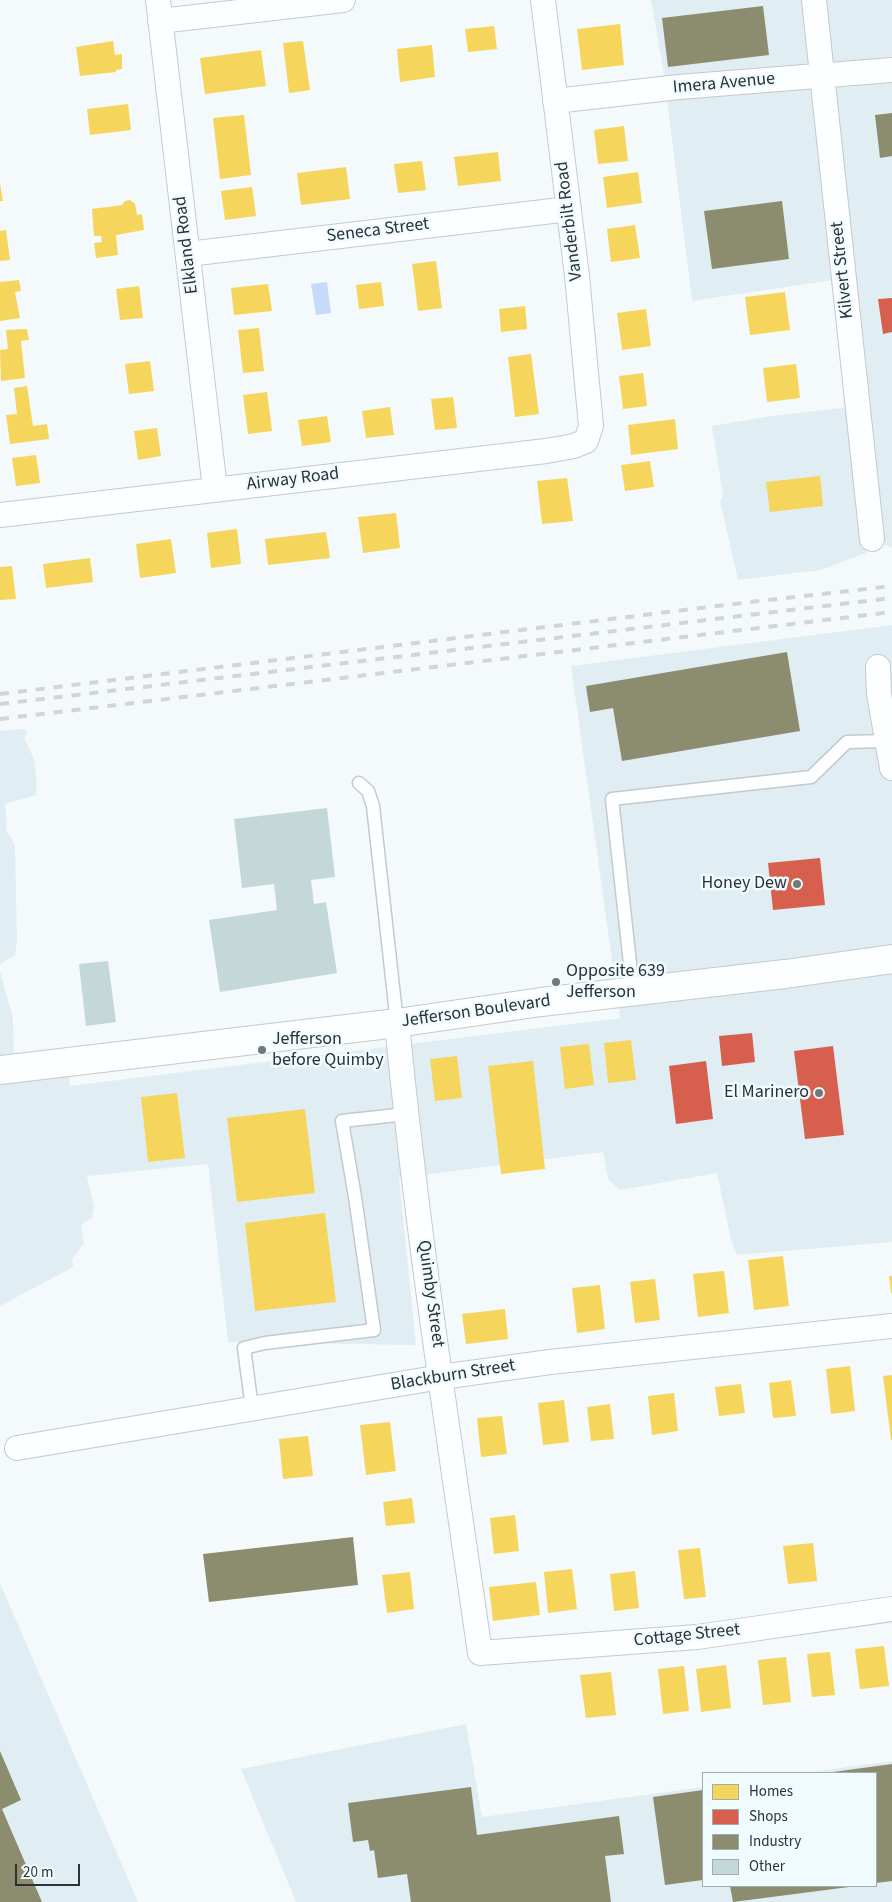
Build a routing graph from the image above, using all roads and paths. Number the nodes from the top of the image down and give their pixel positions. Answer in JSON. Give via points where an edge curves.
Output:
{"nodes":[{"id":1,"x":343,"y":0,"type":"edge"},
{"id":2,"x":543,"y":0,"type":"edge"},
{"id":3,"x":814,"y":0,"type":"edge"},
{"id":4,"x":159,"y":11,"type":"edge"},
{"id":5,"x":892,"y":70,"type":"edge"},
{"id":6,"x":822,"y":76,"type":"junction"},
{"id":7,"x":556,"y":101,"type":"junction"},
{"id":8,"x":569,"y":209,"type":"junction"},
{"id":9,"x":188,"y":254,"type":"junction"},
{"id":10,"x":586,"y":441,"type":"joint"},
{"id":11,"x":215,"y":489,"type":"junction"},
{"id":12,"x":0,"y":515,"type":"edge"},
{"id":13,"x":872,"y":539,"type":"dead end"},
{"id":14,"x":878,"y":667,"type":"dead end"},
{"id":15,"x":887,"y":740,"type":"junction"},
{"id":16,"x":892,"y":768,"type":"edge"},
{"id":17,"x":359,"y":783,"type":"dead end"},
{"id":18,"x":892,"y":959,"type":"edge"},
{"id":19,"x":633,"y":991,"type":"junction"},
{"id":20,"x":397,"y":1023,"type":"junction"},
{"id":21,"x":0,"y":1070,"type":"edge"},
{"id":22,"x":406,"y":1114,"type":"junction"},
{"id":23,"x":892,"y":1326,"type":"edge"},
{"id":24,"x":441,"y":1377,"type":"junction"},
{"id":25,"x":252,"y":1408,"type":"junction"},
{"id":26,"x":17,"y":1448,"type":"dead end"},
{"id":27,"x":892,"y":1609,"type":"edge"},
{"id":28,"x":480,"y":1653,"type":"joint"}],
"edges":[{"from":1,"to":4,"type":"street"},
{"from":2,"to":7,"type":"street","name":"Vanderbilt Road"},
{"from":3,"to":6,"type":"street","name":"Kilvert Street"},
{"from":4,"to":9,"type":"street","name":"Elkland Road"},
{"from":5,"to":6,"type":"street","name":"Imera Avenue"},
{"from":6,"to":7,"type":"street","name":"Imera Avenue"},
{"from":6,"to":13,"type":"street","name":"Kilvert Street"},
{"from":7,"to":8,"type":"street","name":"Vanderbilt Road"},
{"from":8,"to":9,"type":"street","name":"Seneca Street"},
{"from":8,"to":10,"type":"street","name":"Vanderbilt Road","via":[[591,426]]},
{"from":9,"to":11,"type":"street","name":"Elkland Road"},
{"from":10,"to":11,"type":"street","name":"Airway Road","via":[[546,450]]},
{"from":11,"to":12,"type":"street","name":"Airway Road"},
{"from":14,"to":15,"type":"street"},
{"from":15,"to":16,"type":"street"},
{"from":15,"to":19,"type":"lane","via":[[847,742],[811,777],[612,798]]},
{"from":17,"to":20,"type":"lane","via":[[368,790],[373,806]]},
{"from":18,"to":19,"type":"main road","name":"Jefferson Boulevard"},
{"from":19,"to":20,"type":"main road","name":"Jefferson Boulevard"},
{"from":20,"to":21,"type":"main road","name":"Jefferson Boulevard"},
{"from":20,"to":22,"type":"street","name":"Quimby Street"},
{"from":22,"to":24,"type":"street","name":"Quimby Street"},
{"from":22,"to":25,"type":"lane","via":[[342,1121],[374,1330],[244,1348]]},
{"from":23,"to":24,"type":"street","name":"Blackburn Street","via":[[550,1362]]},
{"from":24,"to":25,"type":"street","name":"Blackburn Street"},
{"from":24,"to":28,"type":"street","name":"Quimby Street"},
{"from":25,"to":26,"type":"street","name":"Blackburn Street"},
{"from":27,"to":28,"type":"street","name":"Cottage Street","via":[[697,1636]]}]}
